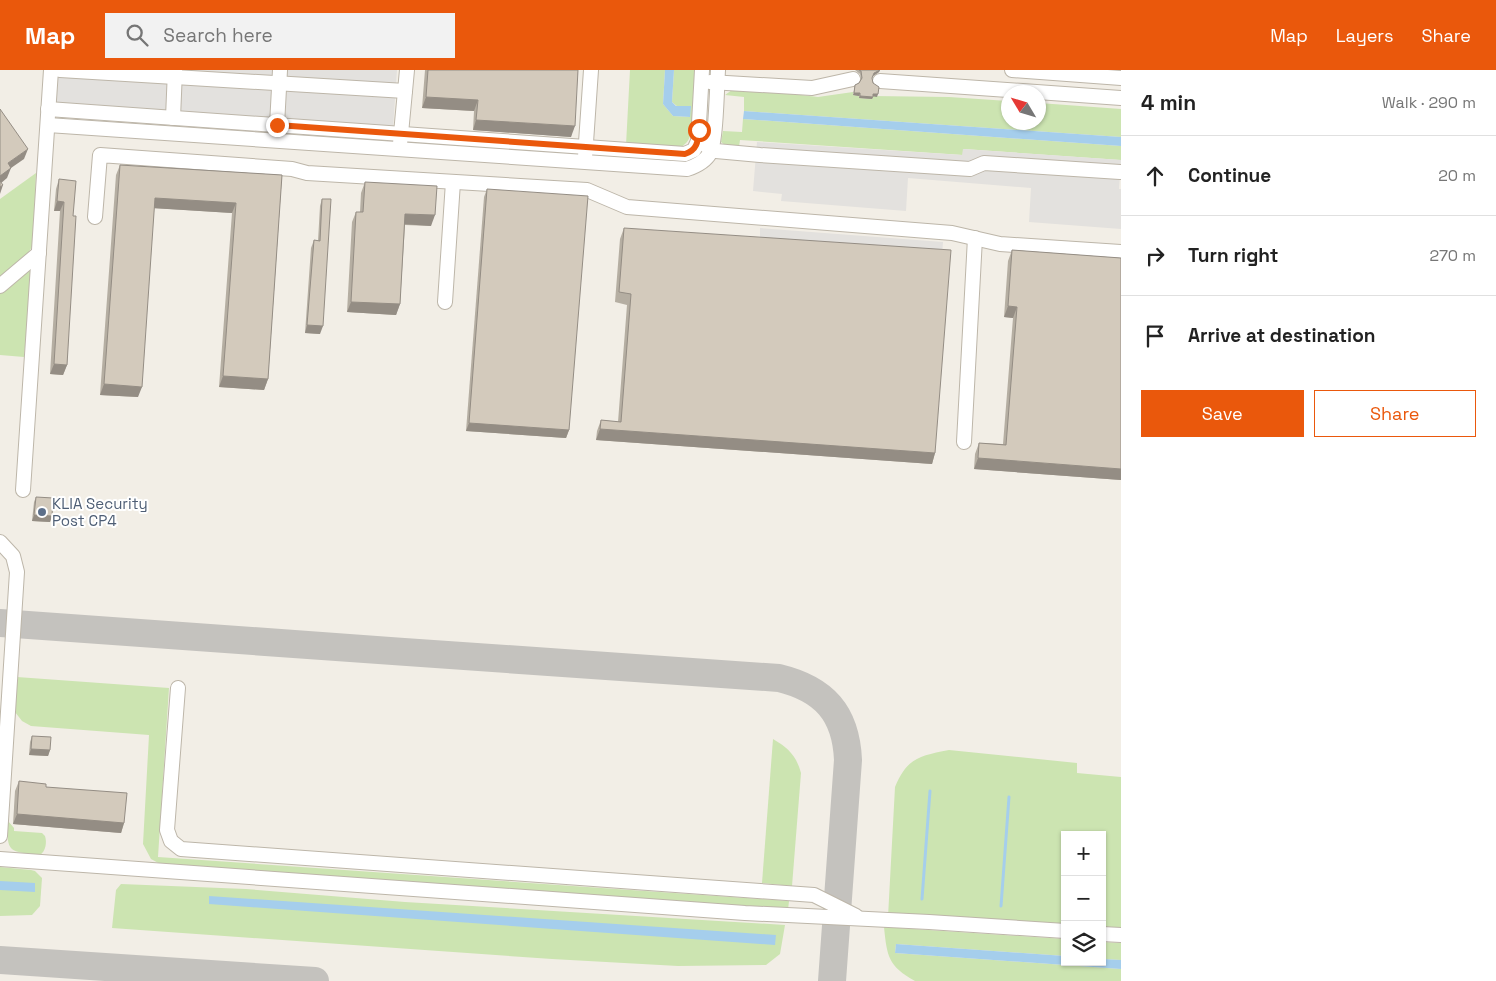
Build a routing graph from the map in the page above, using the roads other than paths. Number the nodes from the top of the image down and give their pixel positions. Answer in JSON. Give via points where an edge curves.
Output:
{"nodes":[{"id":1,"x":51,"y":70,"type":"edge"},
{"id":2,"x":60,"y":70,"type":"edge"},
{"id":3,"x":407,"y":70,"type":"edge"},
{"id":4,"x":591,"y":70,"type":"edge"},
{"id":5,"x":1012,"y":70,"type":"edge"},
{"id":6,"x":175,"y":73,"type":"edge"},
{"id":7,"x":702,"y":76,"type":"edge"},
{"id":8,"x":280,"y":77,"type":"edge"},
{"id":9,"x":1121,"y":78,"type":"edge"},
{"id":10,"x":853,"y":79,"type":"dead end"},
{"id":11,"x":880,"y":81,"type":"dead end"},
{"id":12,"x":717,"y":82,"type":"edge"},
{"id":13,"x":405,"y":90,"type":"junction"},
{"id":14,"x":1121,"y":98,"type":"edge"},
{"id":15,"x":48,"y":109,"type":"junction"},
{"id":16,"x":173,"y":118,"type":"junction"},
{"id":17,"x":48,"y":125,"type":"junction"},
{"id":18,"x":277,"y":125,"type":"junction"},
{"id":19,"x":401,"y":135,"type":"junction"},
{"id":20,"x":698,"y":136,"type":"junction"},
{"id":21,"x":586,"y":148,"type":"junction"},
{"id":22,"x":712,"y":149,"type":"junction"},
{"id":23,"x":400,"y":150,"type":"junction"},
{"id":24,"x":585,"y":162,"type":"junction"},
{"id":25,"x":1120,"y":172,"type":"dead end"},
{"id":26,"x":453,"y":182,"type":"junction"},
{"id":27,"x":95,"y":217,"type":"dead end"},
{"id":28,"x":975,"y":238,"type":"junction"},
{"id":29,"x":1121,"y":252,"type":"edge"},
{"id":30,"x":39,"y":253,"type":"junction"},
{"id":31,"x":0,"y":286,"type":"edge"},
{"id":32,"x":445,"y":302,"type":"dead end"},
{"id":33,"x":964,"y":442,"type":"dead end"},
{"id":34,"x":23,"y":490,"type":"dead end"},
{"id":35,"x":0,"y":542,"type":"edge"},
{"id":36,"x":178,"y":688,"type":"dead end"},
{"id":37,"x":0,"y":836,"type":"edge"},
{"id":38,"x":0,"y":859,"type":"edge"},
{"id":39,"x":860,"y":918,"type":"junction"},
{"id":40,"x":1061,"y":931,"type":"edge"},
{"id":41,"x":1106,"y":934,"type":"edge"},
{"id":42,"x":1121,"y":935,"type":"edge"}],
"edges":[{"from":1,"to":15,"type":"lane"},
{"from":2,"to":6,"type":"lane"},
{"from":3,"to":13,"type":"lane"},
{"from":4,"to":21,"type":"lane"},
{"from":5,"to":9,"type":"lane"},
{"from":6,"to":8,"type":"lane"},
{"from":6,"to":16,"type":"lane"},
{"from":7,"to":12,"type":"lane"},
{"from":7,"to":20,"type":"lane"},
{"from":8,"to":13,"type":"lane"},
{"from":8,"to":18,"type":"lane"},
{"from":10,"to":12,"type":"lane","via":[[812,88]]},
{"from":11,"to":14,"type":"lane"},
{"from":12,"to":22,"type":"lane"},
{"from":13,"to":19,"type":"lane"},
{"from":15,"to":16,"type":"lane"},
{"from":15,"to":17,"type":"lane"},
{"from":16,"to":18,"type":"lane"},
{"from":17,"to":23,"type":"lane"},
{"from":17,"to":30,"type":"lane"},
{"from":18,"to":19,"type":"lane"},
{"from":19,"to":21,"type":"lane"},
{"from":19,"to":23,"type":"lane"},
{"from":20,"to":21,"type":"lane","via":[[694,150],[685,154]]},
{"from":20,"to":22,"type":"lane"},
{"from":21,"to":24,"type":"lane"},
{"from":22,"to":24,"type":"lane","via":[[699,165],[687,169]]},
{"from":22,"to":25,"type":"lane","via":[[970,169],[984,163]]},
{"from":23,"to":24,"type":"lane"},
{"from":26,"to":27,"type":"lane","via":[[100,155]]},
{"from":26,"to":28,"type":"lane","via":[[587,190],[627,207],[952,233]]},
{"from":26,"to":32,"type":"lane"},
{"from":28,"to":29,"type":"lane","via":[[1000,244]]},
{"from":28,"to":33,"type":"lane"},
{"from":30,"to":31,"type":"lane"},
{"from":30,"to":34,"type":"lane"},
{"from":35,"to":37,"type":"lane","via":[[13,556],[17,572]]},
{"from":36,"to":39,"type":"lane","via":[[167,830],[171,841],[181,849],[814,895]]},
{"from":38,"to":39,"type":"lane","via":[[745,913]]},
{"from":39,"to":40,"type":"lane"},
{"from":41,"to":42,"type":"lane"}]}
